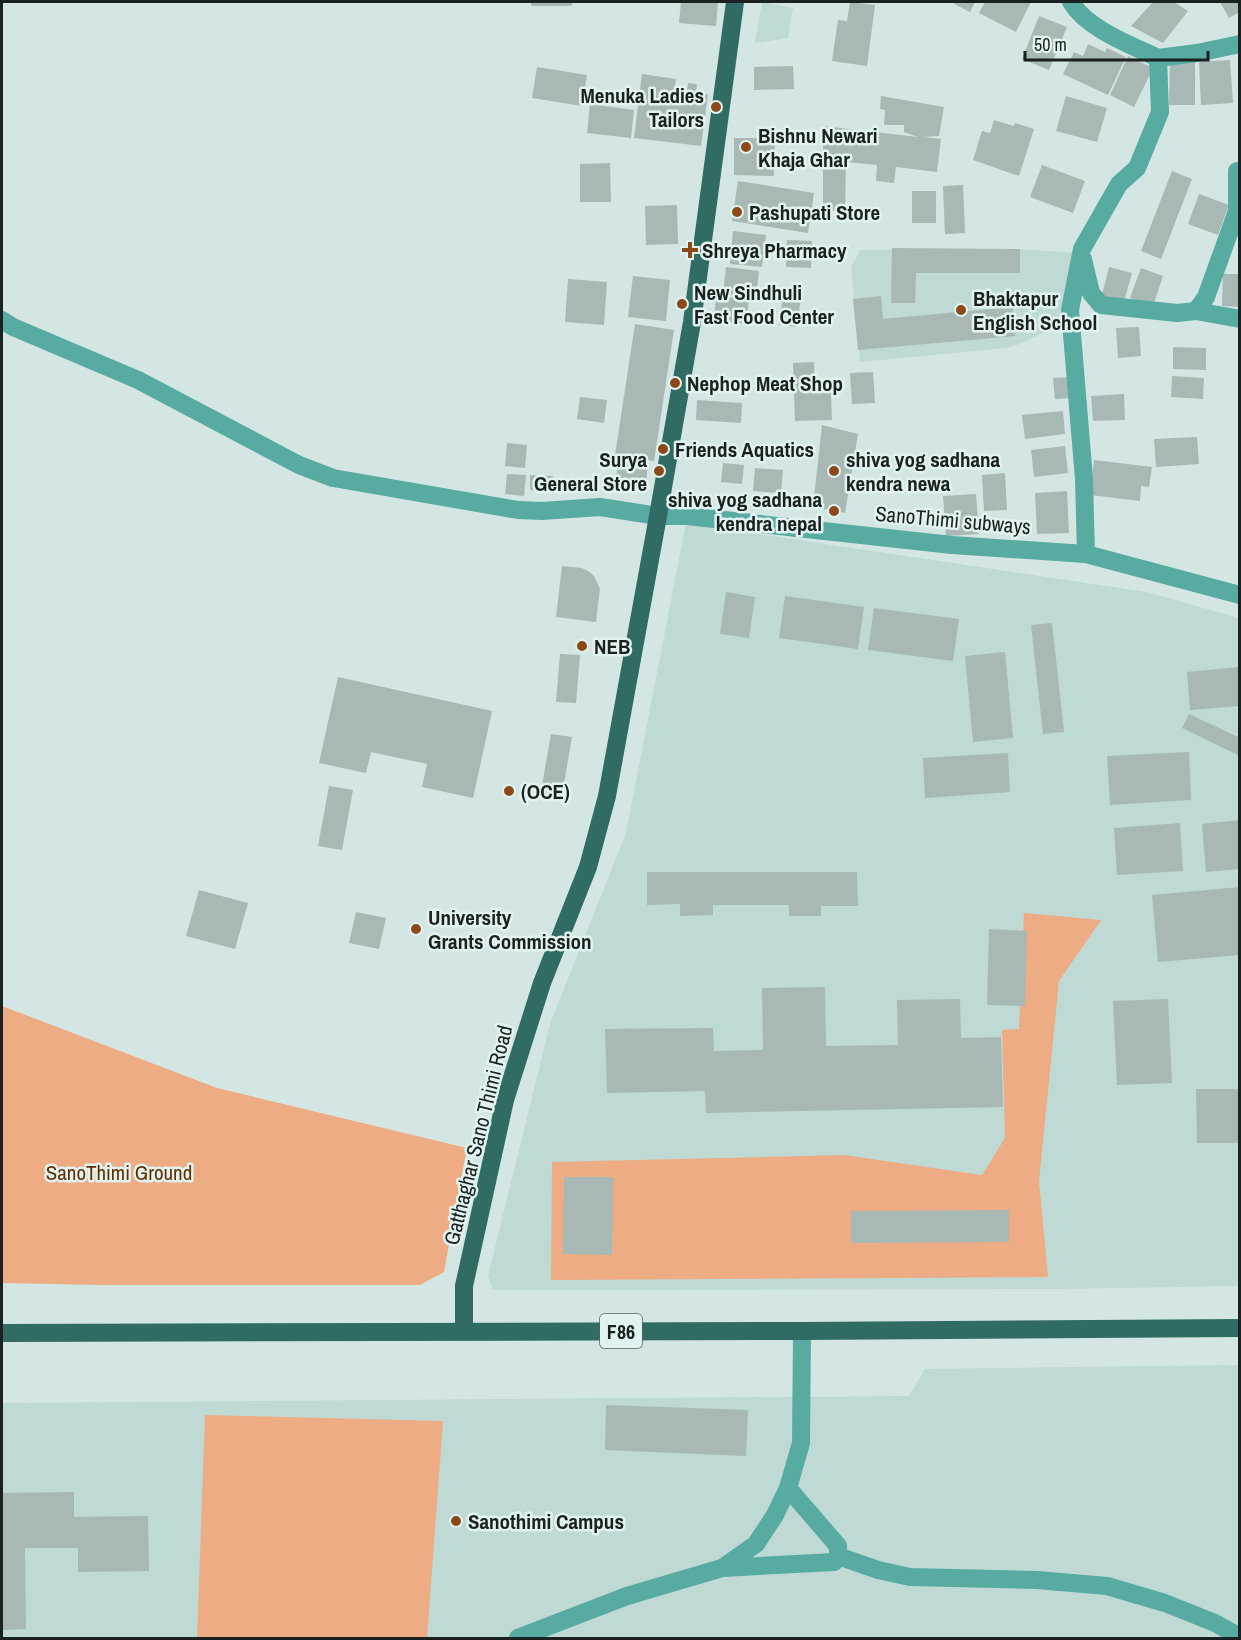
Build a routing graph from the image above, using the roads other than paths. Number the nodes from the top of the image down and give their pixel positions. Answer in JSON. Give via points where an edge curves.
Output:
{"nodes":[{"id":1,"x":735,"y":2,"type":"edge"},
{"id":2,"x":1071,"y":2,"type":"edge"},
{"id":3,"x":1239,"y":44,"type":"edge"},
{"id":4,"x":1158,"y":58,"type":"junction"},
{"id":5,"x":1238,"y":171,"type":"dead end"},
{"id":6,"x":1082,"y":249,"type":"junction"},
{"id":7,"x":1196,"y":311,"type":"junction"},
{"id":8,"x":1239,"y":319,"type":"edge"},
{"id":9,"x":2,"y":320,"type":"edge"},
{"id":10,"x":658,"y":516,"type":"junction"},
{"id":11,"x":1086,"y":554,"type":"junction"},
{"id":12,"x":1239,"y":595,"type":"edge"},
{"id":13,"x":1239,"y":1328,"type":"edge"},
{"id":14,"x":464,"y":1331,"type":"junction"},
{"id":15,"x":802,"y":1331,"type":"junction"},
{"id":16,"x":2,"y":1332,"type":"edge"},
{"id":17,"x":788,"y":1488,"type":"junction"},
{"id":18,"x":838,"y":1556,"type":"junction"},
{"id":19,"x":722,"y":1568,"type":"junction"},
{"id":20,"x":1239,"y":1636,"type":"edge"},
{"id":21,"x":518,"y":1638,"type":"edge"}],
"edges":[{"from":1,"to":10,"type":"main road","name":"Gatthaghar Sano Thimi Road","via":[[695,300]]},
{"from":2,"to":4,"type":"street","via":[[1090,22]]},
{"from":3,"to":4,"type":"street"},
{"from":4,"to":6,"type":"street","via":[[1160,112],[1137,168],[1119,184]]},
{"from":5,"to":7,"type":"street","via":[[1237,211],[1206,297]]},
{"from":6,"to":7,"type":"street","via":[[1091,293],[1101,305],[1177,313]]},
{"from":6,"to":11,"type":"street","via":[[1070,310]]},
{"from":7,"to":8,"type":"street"},
{"from":9,"to":10,"type":"street","name":"SanoThimi subways","via":[[138,380],[299,465],[333,478],[518,510],[600,507]]},
{"from":10,"to":11,"type":"street","name":"SanoThimi subways"},
{"from":10,"to":14,"type":"main road","name":"Gatthaghar Sano Thimi Road","via":[[607,796],[588,867],[542,983],[505,1100],[464,1286]]},
{"from":11,"to":12,"type":"street","name":"SanoThimi subways"},
{"from":13,"to":15,"type":"main road","number":"F86"},
{"from":14,"to":15,"type":"main road","number":"F86"},
{"from":14,"to":16,"type":"main road","number":"F86"},
{"from":15,"to":17,"type":"street","via":[[801,1443]]},
{"from":17,"to":18,"type":"street","via":[[838,1546]]},
{"from":17,"to":19,"type":"street","via":[[756,1544]]},
{"from":18,"to":19,"type":"street","via":[[834,1562]]},
{"from":18,"to":20,"type":"street","via":[[910,1577],[1107,1586],[1166,1603]]},
{"from":19,"to":21,"type":"street","via":[[627,1596]]}]}
